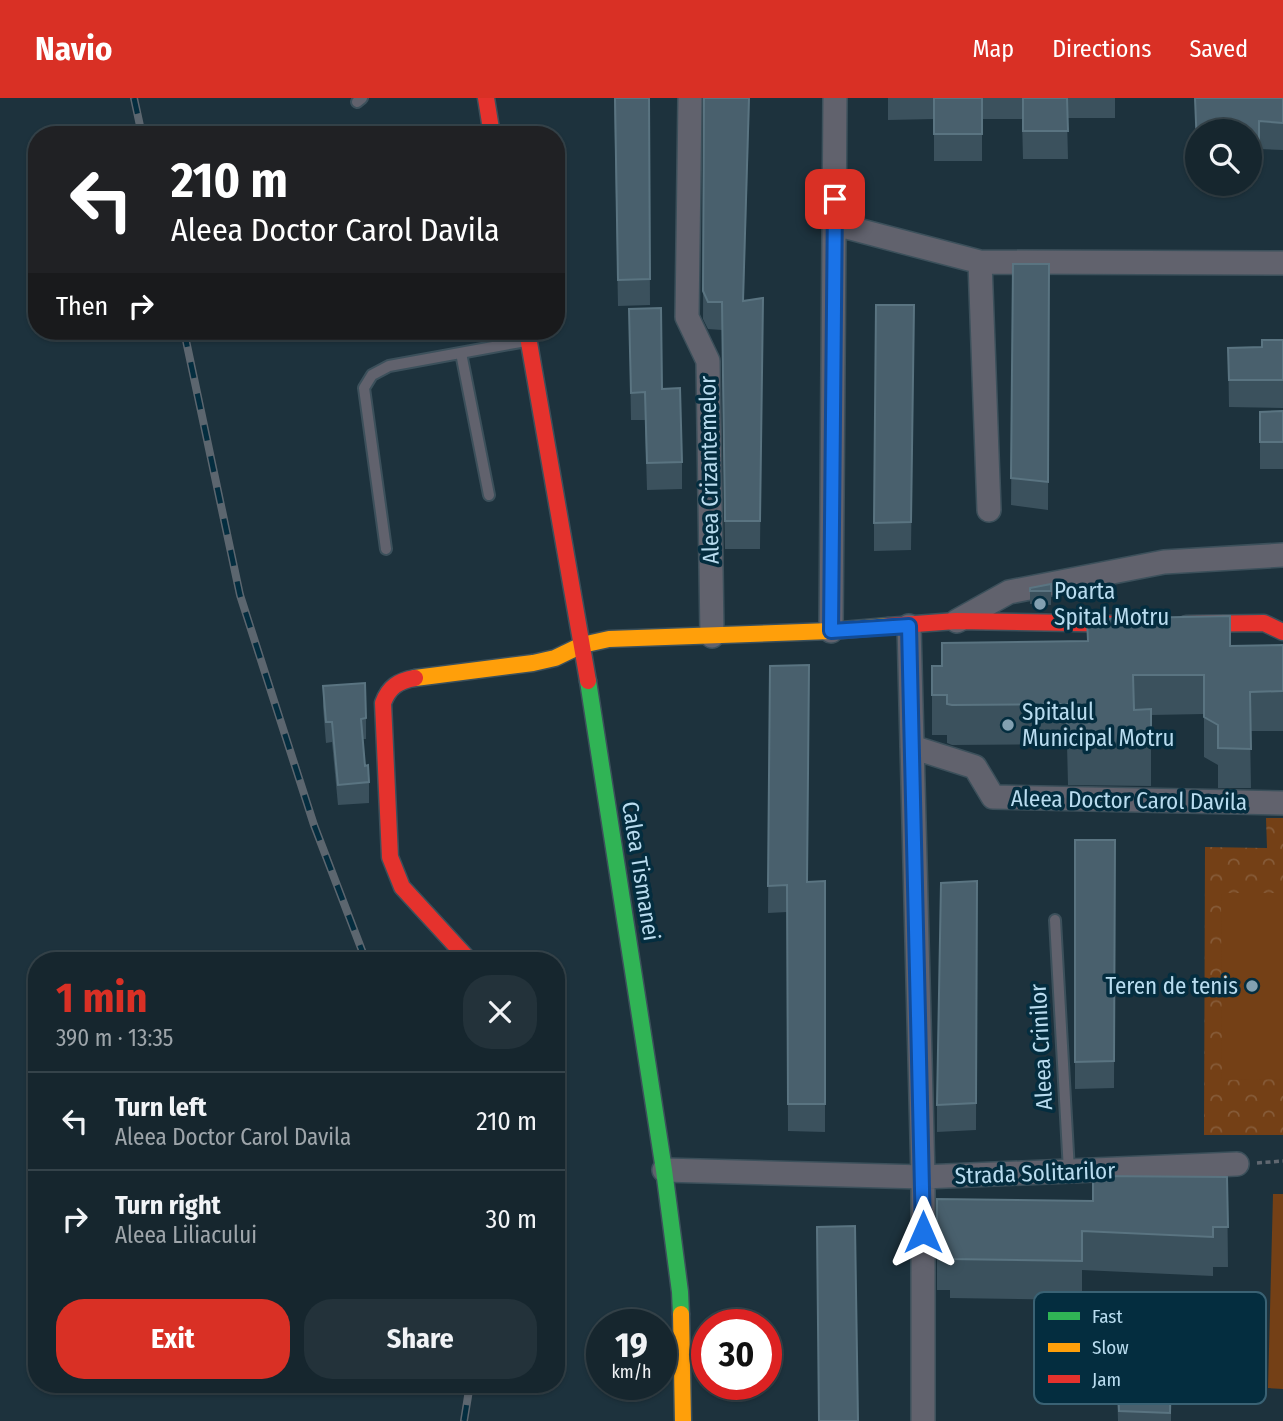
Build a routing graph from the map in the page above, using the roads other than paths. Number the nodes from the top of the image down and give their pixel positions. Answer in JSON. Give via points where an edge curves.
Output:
{"nodes":[{"id":1,"x":486,"y":98,"type":"edge"},
{"id":2,"x":690,"y":98,"type":"edge"},
{"id":3,"x":835,"y":98,"type":"edge"},
{"id":4,"x":491,"y":126,"type":"edge"},
{"id":5,"x":835,"y":224,"type":"junction"},
{"id":6,"x":981,"y":262,"type":"junction"},
{"id":7,"x":1283,"y":263,"type":"edge"},
{"id":8,"x":509,"y":340,"type":"edge"},
{"id":9,"x":528,"y":340,"type":"edge"},
{"id":10,"x":461,"y":353,"type":"junction"},
{"id":11,"x":489,"y":495,"type":"dead end"},
{"id":12,"x":989,"y":510,"type":"dead end"},
{"id":13,"x":386,"y":549,"type":"dead end"},
{"id":14,"x":1283,"y":555,"type":"edge"},
{"id":15,"x":956,"y":621,"type":"junction"},
{"id":16,"x":1142,"y":624,"type":"edge"},
{"id":17,"x":1169,"y":624,"type":"edge"},
{"id":18,"x":909,"y":626,"type":"junction"},
{"id":19,"x":831,"y":631,"type":"junction"},
{"id":20,"x":1283,"y":632,"type":"edge"},
{"id":21,"x":712,"y":636,"type":"junction"},
{"id":22,"x":582,"y":645,"type":"junction"},
{"id":23,"x":912,"y":747,"type":"junction"},
{"id":24,"x":1283,"y":803,"type":"edge"},
{"id":25,"x":1055,"y":920,"type":"dead end"},
{"id":26,"x":462,"y":952,"type":"edge"},
{"id":27,"x":1237,"y":1164,"type":"road end"},
{"id":28,"x":664,"y":1170,"type":"junction"},
{"id":29,"x":1069,"y":1171,"type":"junction"},
{"id":30,"x":923,"y":1178,"type":"junction"},
{"id":31,"x":683,"y":1421,"type":"edge"},
{"id":32,"x":923,"y":1421,"type":"edge"}],
"edges":[{"from":1,"to":4,"type":"street"},
{"from":2,"to":21,"type":"street","name":"Aleea Crizantemelor","via":[[687,317],[708,361]]},
{"from":3,"to":5,"type":"street"},
{"from":5,"to":6,"type":"street"},
{"from":5,"to":19,"type":"street"},
{"from":6,"to":7,"type":"street"},
{"from":6,"to":12,"type":"street"},
{"from":8,"to":10,"type":"lane"},
{"from":9,"to":22,"type":"street","name":"Calea Tismanei"},
{"from":10,"to":11,"type":"lane"},
{"from":10,"to":13,"type":"lane","via":[[389,366],[372,375],[364,388]]},
{"from":14,"to":15,"type":"street","via":[[1164,562],[1009,592]]},
{"from":15,"to":16,"type":"street"},
{"from":15,"to":18,"type":"street"},
{"from":17,"to":20,"type":"street","via":[[1264,623]]},
{"from":18,"to":19,"type":"street"},
{"from":18,"to":23,"type":"street"},
{"from":19,"to":21,"type":"street"},
{"from":21,"to":22,"type":"street","via":[[609,639]]},
{"from":22,"to":26,"type":"street","via":[[533,663],[402,680],[388,691],[383,703],[390,858],[402,887]]},
{"from":22,"to":28,"type":"street","name":"Calea Tismanei"},
{"from":23,"to":24,"type":"street","name":"Aleea Doctor Carol Davila","via":[[975,767],[993,797]]},
{"from":23,"to":30,"type":"street"},
{"from":25,"to":29,"type":"lane","name":"Aleea Crinilor"},
{"from":27,"to":29,"type":"street","name":"Strada Solitarilor"},
{"from":28,"to":30,"type":"street","name":"Strada Solitarilor"},
{"from":28,"to":31,"type":"street","name":"Calea Tismanei","via":[[680,1292]]},
{"from":29,"to":30,"type":"street","name":"Strada Solitarilor"},
{"from":30,"to":32,"type":"street"}]}
